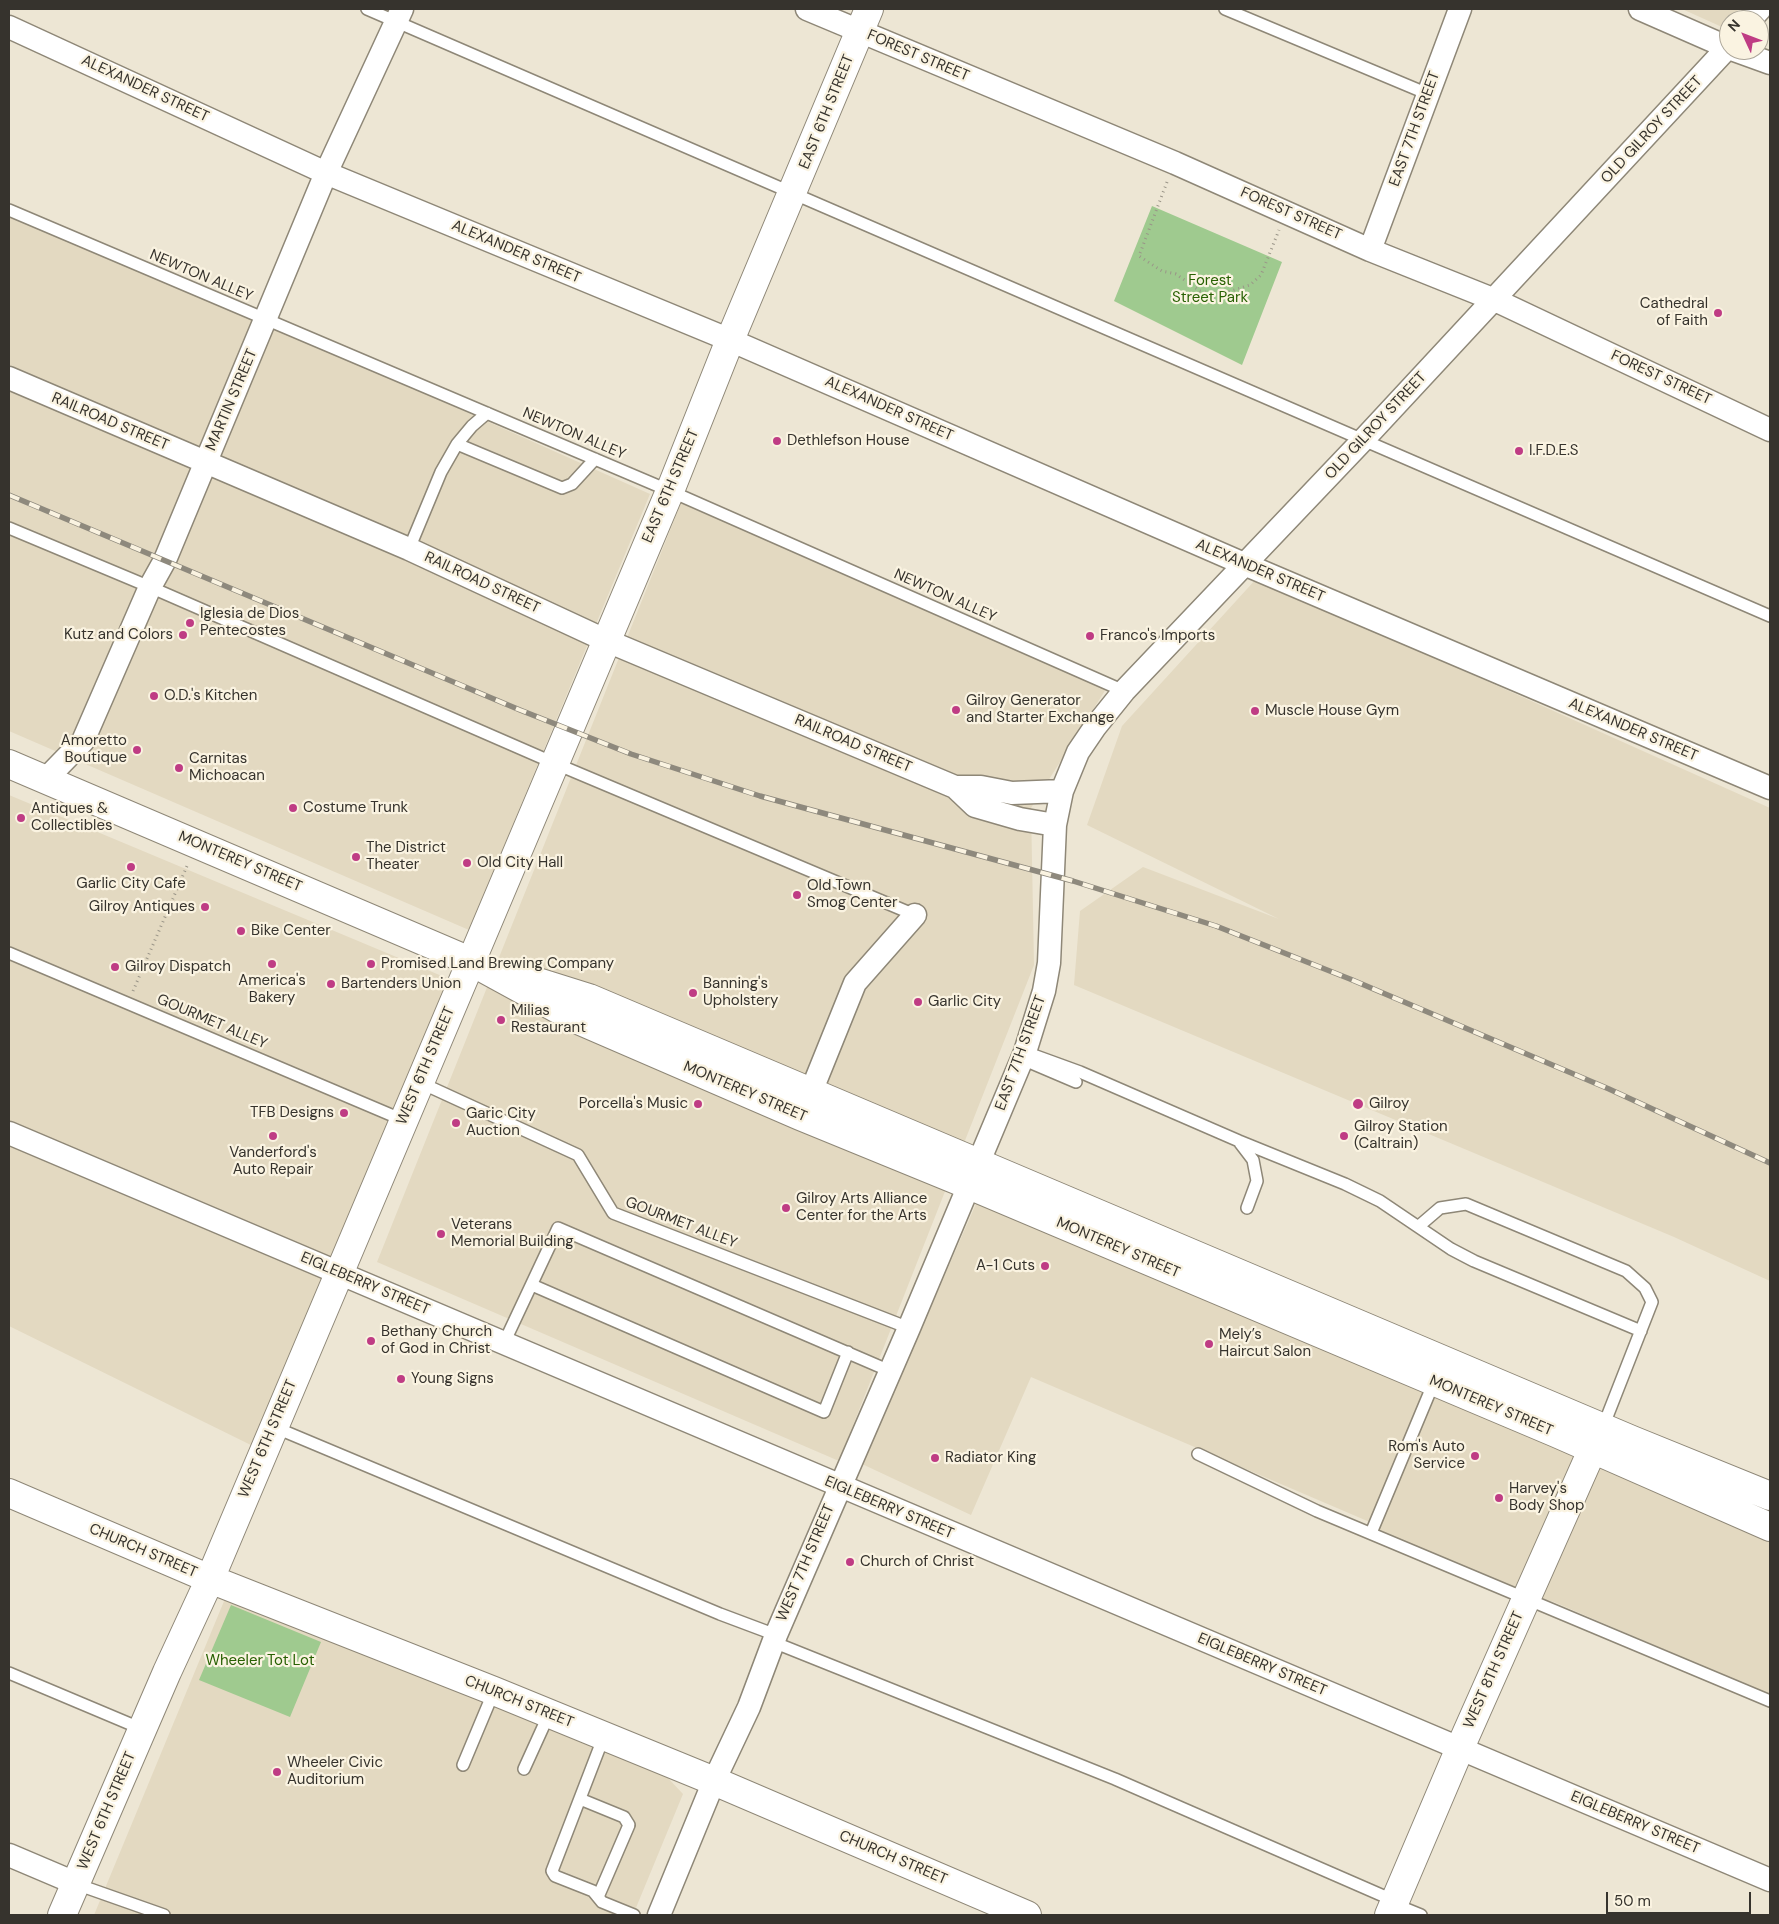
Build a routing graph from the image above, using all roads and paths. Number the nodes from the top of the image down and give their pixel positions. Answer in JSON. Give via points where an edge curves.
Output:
{"nodes":[{"id":1,"x":367,"y":9,"type":"edge"},
{"id":2,"x":807,"y":9,"type":"edge"},
{"id":3,"x":1224,"y":9,"type":"edge"},
{"id":4,"x":1460,"y":9,"type":"edge"},
{"id":5,"x":1640,"y":9,"type":"edge"},
{"id":6,"x":399,"y":15,"type":"edge"},
{"id":7,"x":864,"y":20,"type":"edge"},
{"id":8,"x":9,"y":27,"type":"edge"},
{"id":9,"x":1719,"y":43,"type":"edge"},
{"id":10,"x":1719,"y":60,"type":"edge"},
{"id":11,"x":1428,"y":94,"type":"junction"},
{"id":12,"x":1175,"y":162,"type":"junction"},
{"id":13,"x":326,"y":173,"type":"junction"},
{"id":14,"x":794,"y":192,"type":"junction"},
{"id":15,"x":9,"y":210,"type":"edge"},
{"id":16,"x":1286,"y":212,"type":"junction"},
{"id":17,"x":1370,"y":250,"type":"junction"},
{"id":18,"x":1495,"y":300,"type":"junction"},
{"id":19,"x":265,"y":320,"type":"junction"},
{"id":20,"x":730,"y":340,"type":"junction"},
{"id":21,"x":9,"y":378,"type":"edge"},
{"id":22,"x":487,"y":414,"type":"junction"},
{"id":23,"x":1770,"y":430,"type":"edge"},
{"id":24,"x":1364,"y":439,"type":"junction"},
{"id":25,"x":457,"y":444,"type":"junction"},
{"id":26,"x":595,"y":459,"type":"junction"},
{"id":27,"x":206,"y":463,"type":"junction"},
{"id":28,"x":670,"y":491,"type":"junction"},
{"id":29,"x":9,"y":528,"type":"edge"},
{"id":30,"x":409,"y":548,"type":"junction"},
{"id":31,"x":1244,"y":564,"type":"junction"},
{"id":32,"x":150,"y":587,"type":"junction"},
{"id":33,"x":1770,"y":616,"type":"edge"},
{"id":34,"x":606,"y":640,"type":"junction"},
{"id":35,"x":1124,"y":691,"type":"junction"},
{"id":36,"x":554,"y":763,"type":"junction"},
{"id":37,"x":9,"y":764,"type":"edge"},
{"id":38,"x":46,"y":780,"type":"junction"},
{"id":39,"x":956,"y":787,"type":"junction"},
{"id":40,"x":1770,"y":788,"type":"edge"},
{"id":41,"x":1062,"y":791,"type":"junction"},
{"id":42,"x":1055,"y":825,"type":"junction"},
{"id":43,"x":190,"y":860,"type":"dead end"},
{"id":44,"x":915,"y":915,"type":"joint"},
{"id":45,"x":9,"y":953,"type":"edge"},
{"id":46,"x":470,"y":961,"type":"junction"},
{"id":47,"x":128,"y":1003,"type":"junction"},
{"id":48,"x":1023,"y":1055,"type":"junction"},
{"id":49,"x":419,"y":1082,"type":"junction"},
{"id":50,"x":811,"y":1092,"type":"junction"},
{"id":51,"x":403,"y":1120,"type":"junction"},
{"id":52,"x":9,"y":1133,"type":"edge"},
{"id":53,"x":1239,"y":1141,"type":"junction"},
{"id":54,"x":974,"y":1173,"type":"junction"},
{"id":55,"x":1247,"y":1208,"type":"dead end"},
{"id":56,"x":1419,"y":1226,"type":"junction"},
{"id":57,"x":339,"y":1272,"type":"junction"},
{"id":58,"x":532,"y":1285,"type":"junction"},
{"id":59,"x":909,"y":1328,"type":"junction"},
{"id":60,"x":1641,"y":1331,"type":"junction"},
{"id":61,"x":504,"y":1343,"type":"junction"},
{"id":62,"x":848,"y":1352,"type":"junction"},
{"id":63,"x":890,"y":1371,"type":"junction"},
{"id":64,"x":1434,"y":1382,"type":"junction"},
{"id":65,"x":274,"y":1426,"type":"junction"},
{"id":66,"x":1597,"y":1439,"type":"junction"},
{"id":67,"x":1198,"y":1454,"type":"dead end"},
{"id":68,"x":839,"y":1487,"type":"junction"},
{"id":69,"x":9,"y":1493,"type":"edge"},
{"id":70,"x":1770,"y":1496,"type":"edge"},
{"id":71,"x":1770,"y":1527,"type":"edge"},
{"id":72,"x":1371,"y":1533,"type":"junction"},
{"id":73,"x":210,"y":1579,"type":"junction"},
{"id":74,"x":1526,"y":1598,"type":"junction"},
{"id":75,"x":774,"y":1638,"type":"junction"},
{"id":76,"x":9,"y":1673,"type":"edge"},
{"id":77,"x":494,"y":1691,"type":"junction"},
{"id":78,"x":1770,"y":1701,"type":"edge"},
{"id":79,"x":549,"y":1714,"type":"junction"},
{"id":80,"x":142,"y":1729,"type":"junction"},
{"id":81,"x":604,"y":1736,"type":"junction"},
{"id":82,"x":1460,"y":1748,"type":"junction"},
{"id":83,"x":462,"y":1765,"type":"dead end"},
{"id":84,"x":524,"y":1769,"type":"dead end"},
{"id":85,"x":714,"y":1781,"type":"junction"},
{"id":86,"x":580,"y":1798,"type":"junction"},
{"id":87,"x":9,"y":1855,"type":"edge"},
{"id":88,"x":1770,"y":1880,"type":"edge"},
{"id":89,"x":75,"y":1883,"type":"junction"},
{"id":90,"x":598,"y":1897,"type":"junction"},
{"id":91,"x":1393,"y":1907,"type":"edge"},
{"id":92,"x":137,"y":1910,"type":"edge"},
{"id":93,"x":62,"y":1915,"type":"edge"},
{"id":94,"x":164,"y":1915,"type":"edge"},
{"id":95,"x":634,"y":1915,"type":"edge"},
{"id":96,"x":659,"y":1915,"type":"edge"},
{"id":97,"x":1028,"y":1915,"type":"edge"},
{"id":98,"x":1421,"y":1915,"type":"edge"}],
"edges":[{"from":1,"to":6,"type":"lane"},
{"from":2,"to":7,"type":"street","name":"FOREST STREET"},
{"from":3,"to":11,"type":"lane"},
{"from":4,"to":11,"type":"street","name":"EAST 7TH STREET"},
{"from":5,"to":9,"type":"street"},
{"from":6,"to":13,"type":"street","name":"MARTIN STREET"},
{"from":6,"to":14,"type":"lane"},
{"from":7,"to":12,"type":"street","name":"FOREST STREET"},
{"from":7,"to":14,"type":"street","name":"EAST 6TH STREET"},
{"from":8,"to":13,"type":"street","name":"ALEXANDER STREET"},
{"from":10,"to":18,"type":"street","name":"OLD GILROY STREET"},
{"from":11,"to":17,"type":"street","name":"EAST 7TH STREET"},
{"from":12,"to":16,"type":"street","name":"FOREST STREET"},
{"from":12,"to":16,"type":"path","via":[[1139,256],[1162,270],[1176,274],[1200,291],[1218,295],[1250,285],[1261,275]]},
{"from":13,"to":19,"type":"street","name":"MARTIN STREET"},
{"from":13,"to":20,"type":"street","name":"ALEXANDER STREET"},
{"from":14,"to":20,"type":"street","name":"EAST 6TH STREET"},
{"from":14,"to":24,"type":"lane"},
{"from":15,"to":19,"type":"lane","name":"NEWTON ALLEY"},
{"from":16,"to":17,"type":"street","name":"FOREST STREET"},
{"from":17,"to":18,"type":"street","name":"FOREST STREET"},
{"from":18,"to":23,"type":"street","name":"FOREST STREET"},
{"from":18,"to":24,"type":"street","name":"OLD GILROY STREET"},
{"from":19,"to":22,"type":"lane","name":"NEWTON ALLEY"},
{"from":19,"to":27,"type":"street","name":"MARTIN STREET"},
{"from":20,"to":28,"type":"street","name":"EAST 6TH STREET"},
{"from":20,"to":31,"type":"street","name":"ALEXANDER STREET"},
{"from":21,"to":27,"type":"street","name":"RAILROAD STREET"},
{"from":22,"to":25,"type":"lane"},
{"from":22,"to":26,"type":"lane","name":"NEWTON ALLEY"},
{"from":24,"to":31,"type":"street","name":"OLD GILROY STREET"},
{"from":24,"to":33,"type":"lane"},
{"from":25,"to":26,"type":"lane","via":[[562,488],[572,484]]},
{"from":25,"to":30,"type":"lane","via":[[441,472]]},
{"from":26,"to":28,"type":"lane","name":"NEWTON ALLEY"},
{"from":27,"to":30,"type":"street","name":"RAILROAD STREET"},
{"from":27,"to":32,"type":"street","name":"MARTIN STREET","via":[[161,569]]},
{"from":28,"to":34,"type":"street","name":"EAST 6TH STREET"},
{"from":28,"to":35,"type":"lane","name":"NEWTON ALLEY"},
{"from":29,"to":32,"type":"lane"},
{"from":30,"to":34,"type":"street","name":"RAILROAD STREET"},
{"from":31,"to":35,"type":"street","name":"OLD GILROY STREET"},
{"from":31,"to":40,"type":"street","name":"ALEXANDER STREET"},
{"from":32,"to":36,"type":"lane"},
{"from":32,"to":38,"type":"street","name":"MARTIN STREET","via":[[83,741]]},
{"from":34,"to":36,"type":"street","name":"EAST 6TH STREET"},
{"from":34,"to":39,"type":"street","name":"RAILROAD STREET"},
{"from":35,"to":41,"type":"street","name":"OLD GILROY STREET","via":[[1078,752]]},
{"from":36,"to":44,"type":"lane"},
{"from":36,"to":46,"type":"street","name":"EAST 6TH STREET"},
{"from":37,"to":38,"type":"street","name":"MONTEREY STREET"},
{"from":38,"to":46,"type":"street","name":"MONTEREY STREET"},
{"from":39,"to":41,"type":"street","name":"RAILROAD STREET","via":[[981,787],[1012,793]]},
{"from":39,"to":42,"type":"street","name":"RAILROAD STREET","via":[[975,806]]},
{"from":41,"to":42,"type":"street","name":"OLD GILROY STREET"},
{"from":42,"to":48,"type":"street","name":"EAST 7TH STREET","via":[[1049,962],[1044,991]]},
{"from":43,"to":47,"type":"path"},
{"from":44,"to":50,"type":"street","via":[[855,983]]},
{"from":45,"to":47,"type":"lane","name":"GOURMET ALLEY"},
{"from":46,"to":49,"type":"street","name":"WEST 6TH STREET"},
{"from":46,"to":50,"type":"street","name":"MONTEREY STREET","via":[[590,998]]},
{"from":46,"to":54,"type":"street","name":"MONTEREY STREET","via":[[578,1020],[800,1116]]},
{"from":47,"to":51,"type":"lane","name":"GOURMET ALLEY"},
{"from":48,"to":53,"type":"lane"},
{"from":48,"to":54,"type":"street","name":"EAST 7TH STREET"},
{"from":49,"to":51,"type":"street","name":"WEST 6TH STREET"},
{"from":49,"to":59,"type":"lane","name":"GOURMET ALLEY","via":[[578,1155],[613,1213]]},
{"from":50,"to":54,"type":"street","name":"MONTEREY STREET"},
{"from":51,"to":57,"type":"street","name":"WEST 6TH STREET"},
{"from":52,"to":57,"type":"street","name":"EIGLEBERRY STREET"},
{"from":53,"to":55,"type":"lane","via":[[1253,1160],[1258,1181]]},
{"from":53,"to":56,"type":"lane","via":[[1380,1200]]},
{"from":54,"to":59,"type":"street","name":"WEST 7TH STREET"},
{"from":54,"to":64,"type":"street","name":"MONTEREY STREET"},
{"from":54,"to":66,"type":"street","name":"MONTEREY STREET"},
{"from":56,"to":60,"type":"lane","via":[[1474,1261]]},
{"from":56,"to":60,"type":"lane","via":[[1440,1208],[1466,1204],[1626,1271],[1645,1288],[1652,1302]]},
{"from":57,"to":61,"type":"street","name":"EIGLEBERRY STREET"},
{"from":57,"to":65,"type":"street","name":"WEST 6TH STREET"},
{"from":58,"to":61,"type":"lane"},
{"from":58,"to":62,"type":"lane","via":[[558,1228]]},
{"from":58,"to":62,"type":"lane","via":[[824,1412]]},
{"from":59,"to":63,"type":"street","name":"WEST 7TH STREET"},
{"from":60,"to":66,"type":"lane"},
{"from":61,"to":68,"type":"street","name":"EIGLEBERRY STREET"},
{"from":62,"to":63,"type":"lane"},
{"from":63,"to":68,"type":"street","name":"WEST 7TH STREET"},
{"from":64,"to":66,"type":"street","name":"MONTEREY STREET"},
{"from":64,"to":72,"type":"lane"},
{"from":65,"to":73,"type":"street","name":"WEST 6TH STREET"},
{"from":65,"to":75,"type":"lane"},
{"from":66,"to":70,"type":"street","name":"MONTEREY STREET"},
{"from":66,"to":71,"type":"street","name":"MONTEREY STREET"},
{"from":66,"to":74,"type":"street","name":"WEST 8TH STREET"},
{"from":67,"to":72,"type":"lane"},
{"from":68,"to":75,"type":"street","name":"WEST 7TH STREET"},
{"from":68,"to":82,"type":"street","name":"EIGLEBERRY STREET"},
{"from":69,"to":73,"type":"street","name":"CHURCH STREET"},
{"from":72,"to":74,"type":"lane"},
{"from":73,"to":77,"type":"street","name":"CHURCH STREET"},
{"from":73,"to":80,"type":"street","name":"WEST 6TH STREET"},
{"from":74,"to":78,"type":"lane"},
{"from":74,"to":82,"type":"street","name":"WEST 8TH STREET"},
{"from":75,"to":85,"type":"street","name":"WEST 7TH STREET","via":[[749,1707]]},
{"from":75,"to":91,"type":"lane","via":[[1115,1780]]},
{"from":76,"to":80,"type":"lane"},
{"from":77,"to":79,"type":"street","name":"CHURCH STREET"},
{"from":77,"to":83,"type":"lane"},
{"from":79,"to":81,"type":"street","name":"CHURCH STREET"},
{"from":79,"to":84,"type":"lane"},
{"from":80,"to":89,"type":"street","name":"WEST 6TH STREET"},
{"from":81,"to":85,"type":"street","name":"CHURCH STREET"},
{"from":81,"to":86,"type":"lane"},
{"from":82,"to":88,"type":"street","name":"EIGLEBERRY STREET"},
{"from":82,"to":91,"type":"street","name":"WEST 8TH STREET"},
{"from":85,"to":96,"type":"street","name":"WEST 7TH STREET"},
{"from":85,"to":97,"type":"street","name":"CHURCH STREET"},
{"from":86,"to":90,"type":"lane","via":[[552,1871],[555,1876],[593,1891]]},
{"from":86,"to":90,"type":"lane","via":[[624,1817],[629,1825]]},
{"from":87,"to":89,"type":"street"},
{"from":89,"to":92,"type":"lane"},
{"from":89,"to":93,"type":"street","name":"WEST 6TH STREET"},
{"from":90,"to":95,"type":"lane","via":[[602,1902]]},
{"from":91,"to":98,"type":"lane"},
{"from":92,"to":94,"type":"lane"}]}
